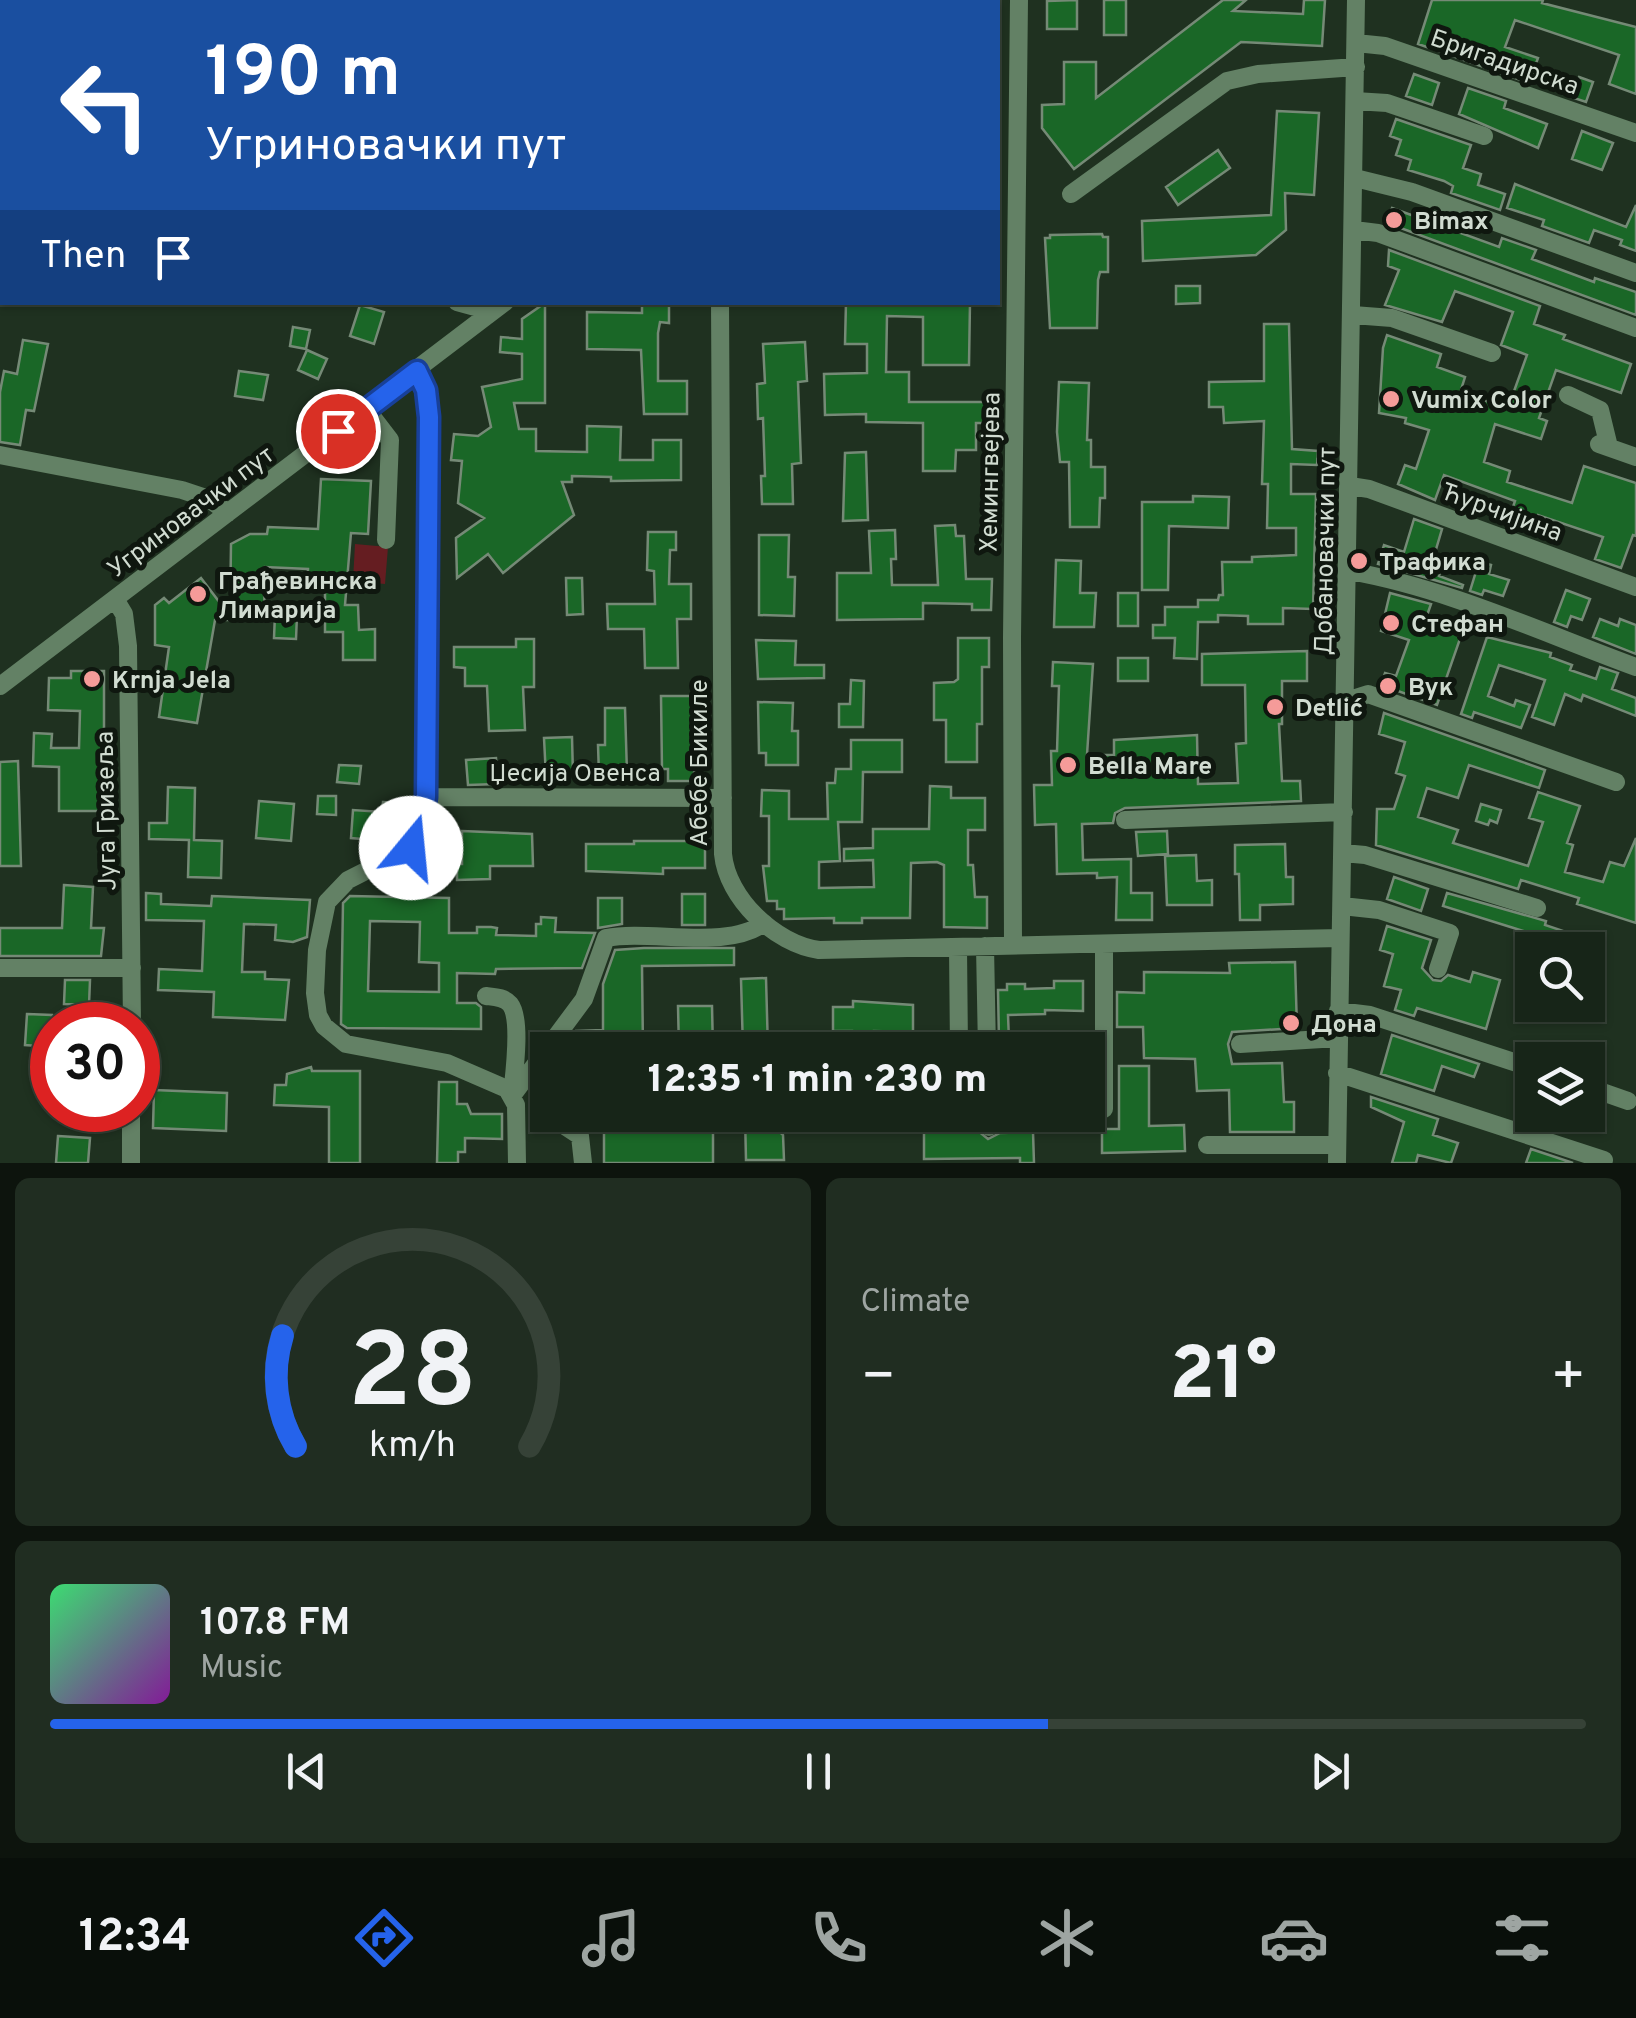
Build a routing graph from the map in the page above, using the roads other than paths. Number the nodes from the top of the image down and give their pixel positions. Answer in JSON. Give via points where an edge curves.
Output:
{"nodes":[{"id":1,"x":1019,"y":0,"type":"edge"},
{"id":2,"x":1356,"y":0,"type":"edge"},
{"id":3,"x":1356,"y":43,"type":"junction"},
{"id":4,"x":1356,"y":67,"type":"junction"},
{"id":5,"x":1355,"y":101,"type":"junction"},
{"id":6,"x":1636,"y":133,"type":"edge"},
{"id":7,"x":1484,"y":136,"type":"dead end"},
{"id":8,"x":1355,"y":178,"type":"junction"},
{"id":9,"x":1072,"y":194,"type":"dead end"},
{"id":10,"x":1354,"y":230,"type":"junction"},
{"id":11,"x":1636,"y":274,"type":"edge"},
{"id":12,"x":468,"y":305,"type":"edge"},
{"id":13,"x":501,"y":305,"type":"edge"},
{"id":14,"x":720,"y":305,"type":"edge"},
{"id":15,"x":1353,"y":315,"type":"junction"},
{"id":16,"x":487,"y":316,"type":"junction"},
{"id":17,"x":1636,"y":328,"type":"edge"},
{"id":18,"x":1492,"y":354,"type":"dead end"},
{"id":19,"x":417,"y":371,"type":"junction"},
{"id":20,"x":1568,"y":395,"type":"dead end"},
{"id":21,"x":367,"y":410,"type":"junction"},
{"id":22,"x":0,"y":455,"type":"edge"},
{"id":23,"x":1636,"y":457,"type":"edge"},
{"id":24,"x":1350,"y":486,"type":"junction"},
{"id":25,"x":228,"y":514,"type":"junction"},
{"id":26,"x":386,"y":540,"type":"dead end"},
{"id":27,"x":1349,"y":571,"type":"junction"},
{"id":28,"x":1636,"y":587,"type":"edge"},
{"id":29,"x":115,"y":599,"type":"junction"},
{"id":30,"x":1636,"y":668,"type":"edge"},
{"id":31,"x":0,"y":686,"type":"edge"},
{"id":32,"x":1346,"y":701,"type":"junction"},
{"id":33,"x":1616,"y":782,"type":"dead end"},
{"id":34,"x":426,"y":797,"type":"junction"},
{"id":35,"x":723,"y":798,"type":"junction"},
{"id":36,"x":1344,"y":812,"type":"junction"},
{"id":37,"x":1125,"y":820,"type":"dead end"},
{"id":38,"x":1344,"y":853,"type":"junction"},
{"id":39,"x":1342,"y":906,"type":"junction"},
{"id":40,"x":1537,"y":908,"type":"dead end"},
{"id":41,"x":764,"y":923,"type":"junction"},
{"id":42,"x":1340,"y":938,"type":"junction"},
{"id":43,"x":1014,"y":945,"type":"junction"},
{"id":44,"x":1104,"y":945,"type":"junction"},
{"id":45,"x":958,"y":946,"type":"junction"},
{"id":46,"x":986,"y":946,"type":"junction"},
{"id":47,"x":0,"y":968,"type":"edge"},
{"id":48,"x":132,"y":968,"type":"junction"},
{"id":49,"x":1438,"y":969,"type":"dead end"},
{"id":50,"x":486,"y":996,"type":"dead end"},
{"id":51,"x":132,"y":1002,"type":"edge"},
{"id":52,"x":1338,"y":1011,"type":"junction"},
{"id":53,"x":959,"y":1032,"type":"edge"},
{"id":54,"x":988,"y":1032,"type":"edge"},
{"id":55,"x":1104,"y":1032,"type":"edge"},
{"id":56,"x":1338,"y":1038,"type":"junction"},
{"id":57,"x":1240,"y":1044,"type":"dead end"},
{"id":58,"x":1515,"y":1062,"type":"edge"},
{"id":59,"x":1337,"y":1073,"type":"junction"},
{"id":60,"x":1605,"y":1093,"type":"edge"},
{"id":61,"x":514,"y":1100,"type":"junction"},
{"id":62,"x":1628,"y":1101,"type":"dead end"},
{"id":63,"x":530,"y":1105,"type":"edge"},
{"id":64,"x":132,"y":1132,"type":"edge"},
{"id":65,"x":574,"y":1132,"type":"edge"},
{"id":66,"x":1207,"y":1146,"type":"dead end"},
{"id":67,"x":1337,"y":1154,"type":"edge"},
{"id":68,"x":1604,"y":1160,"type":"dead end"},
{"id":69,"x":131,"y":1163,"type":"edge"},
{"id":70,"x":518,"y":1163,"type":"edge"},
{"id":71,"x":583,"y":1163,"type":"edge"}],
"edges":[{"from":1,"to":43,"type":"street","name":"Хемингвејева"},
{"from":2,"to":3,"type":"street","name":"Добановачки пут"},
{"from":3,"to":4,"type":"street","name":"Добановачки пут"},
{"from":3,"to":6,"type":"street","name":"Бригадирска","via":[[1385,46]]},
{"from":4,"to":5,"type":"street","name":"Добановачки пут"},
{"from":4,"to":9,"type":"street","via":[[1227,81]]},
{"from":5,"to":7,"type":"street","via":[[1386,103]]},
{"from":5,"to":8,"type":"street","name":"Добановачки пут"},
{"from":8,"to":10,"type":"street","name":"Добановачки пут"},
{"from":8,"to":11,"type":"street","via":[[1412,192]]},
{"from":10,"to":15,"type":"street","name":"Добановачки пут"},
{"from":10,"to":17,"type":"street","via":[[1378,233]]},
{"from":12,"to":16,"type":"street"},
{"from":13,"to":16,"type":"street","name":"Угриновачки пут"},
{"from":14,"to":35,"type":"street","name":"Абебе Бикиле"},
{"from":15,"to":18,"type":"street","via":[[1392,318]]},
{"from":15,"to":24,"type":"street","name":"Добановачки пут"},
{"from":16,"to":19,"type":"street","name":"Угриновачки пут"},
{"from":19,"to":21,"type":"street","name":"Угриновачки пут"},
{"from":19,"to":34,"type":"street","via":[[429,417]]},
{"from":20,"to":23,"type":"street","via":[[1600,410],[1603,445]]},
{"from":21,"to":25,"type":"street","name":"Угриновачки пут"},
{"from":21,"to":26,"type":"street","via":[[390,440]]},
{"from":22,"to":25,"type":"street","via":[[182,490]]},
{"from":24,"to":27,"type":"street","name":"Добановачки пут"},
{"from":24,"to":28,"type":"street","name":"Ћурчијина"},
{"from":25,"to":29,"type":"street","name":"Угриновачки пут"},
{"from":27,"to":30,"type":"street","via":[[1468,605]]},
{"from":27,"to":32,"type":"street","name":"Добановачки пут"},
{"from":29,"to":31,"type":"street","name":"Угриновачки пут"},
{"from":29,"to":48,"type":"street","name":"Југа Гризеља","via":[[128,646]]},
{"from":32,"to":33,"type":"street","via":[[1368,694]]},
{"from":32,"to":36,"type":"street","name":"Добановачки пут"},
{"from":34,"to":35,"type":"street","name":"Џесија Овенса"},
{"from":34,"to":61,"type":"street","via":[[411,848],[349,879],[328,902],[316,950],[318,1015],[346,1044],[459,1066],[507,1089]]},
{"from":35,"to":41,"type":"street","name":"Абебе Бикиле","via":[[727,875]]},
{"from":36,"to":37,"type":"street"},
{"from":36,"to":38,"type":"street","name":"Добановачки пут"},
{"from":38,"to":39,"type":"street","name":"Добановачки пут"},
{"from":38,"to":40,"type":"street"},
{"from":39,"to":42,"type":"street","name":"Добановачки пут"},
{"from":39,"to":49,"type":"street","via":[[1379,910],[1450,933]]},
{"from":41,"to":45,"type":"street","name":"Абебе Бикиле","via":[[819,950]]},
{"from":41,"to":61,"type":"street","via":[[726,936],[606,938],[584,999]]},
{"from":42,"to":44,"type":"street","name":"Абебе Бикиле"},
{"from":42,"to":52,"type":"street","name":"Добановачки пут"},
{"from":43,"to":44,"type":"street","name":"Абебе Бикиле"},
{"from":43,"to":46,"type":"street","name":"Абебе Бикиле"},
{"from":44,"to":55,"type":"street"},
{"from":45,"to":46,"type":"street","name":"Абебе Бикиле"},
{"from":45,"to":53,"type":"street"},
{"from":46,"to":54,"type":"street"},
{"from":47,"to":48,"type":"street"},
{"from":48,"to":51,"type":"street","name":"Југа Гризеља"},
{"from":50,"to":61,"type":"street","via":[[510,1004],[515,1017]]},
{"from":52,"to":56,"type":"street","name":"Добановачки пут"},
{"from":52,"to":58,"type":"street","via":[[1370,1014]]},
{"from":56,"to":57,"type":"street"},
{"from":56,"to":59,"type":"street","name":"Добановачки пут"},
{"from":59,"to":67,"type":"street","name":"Добановачки пут"},
{"from":59,"to":68,"type":"street"},
{"from":60,"to":62,"type":"street"},
{"from":61,"to":63,"type":"street"},
{"from":61,"to":70,"type":"street"},
{"from":64,"to":69,"type":"street"},
{"from":65,"to":71,"type":"street"},
{"from":66,"to":67,"type":"street"}]}
